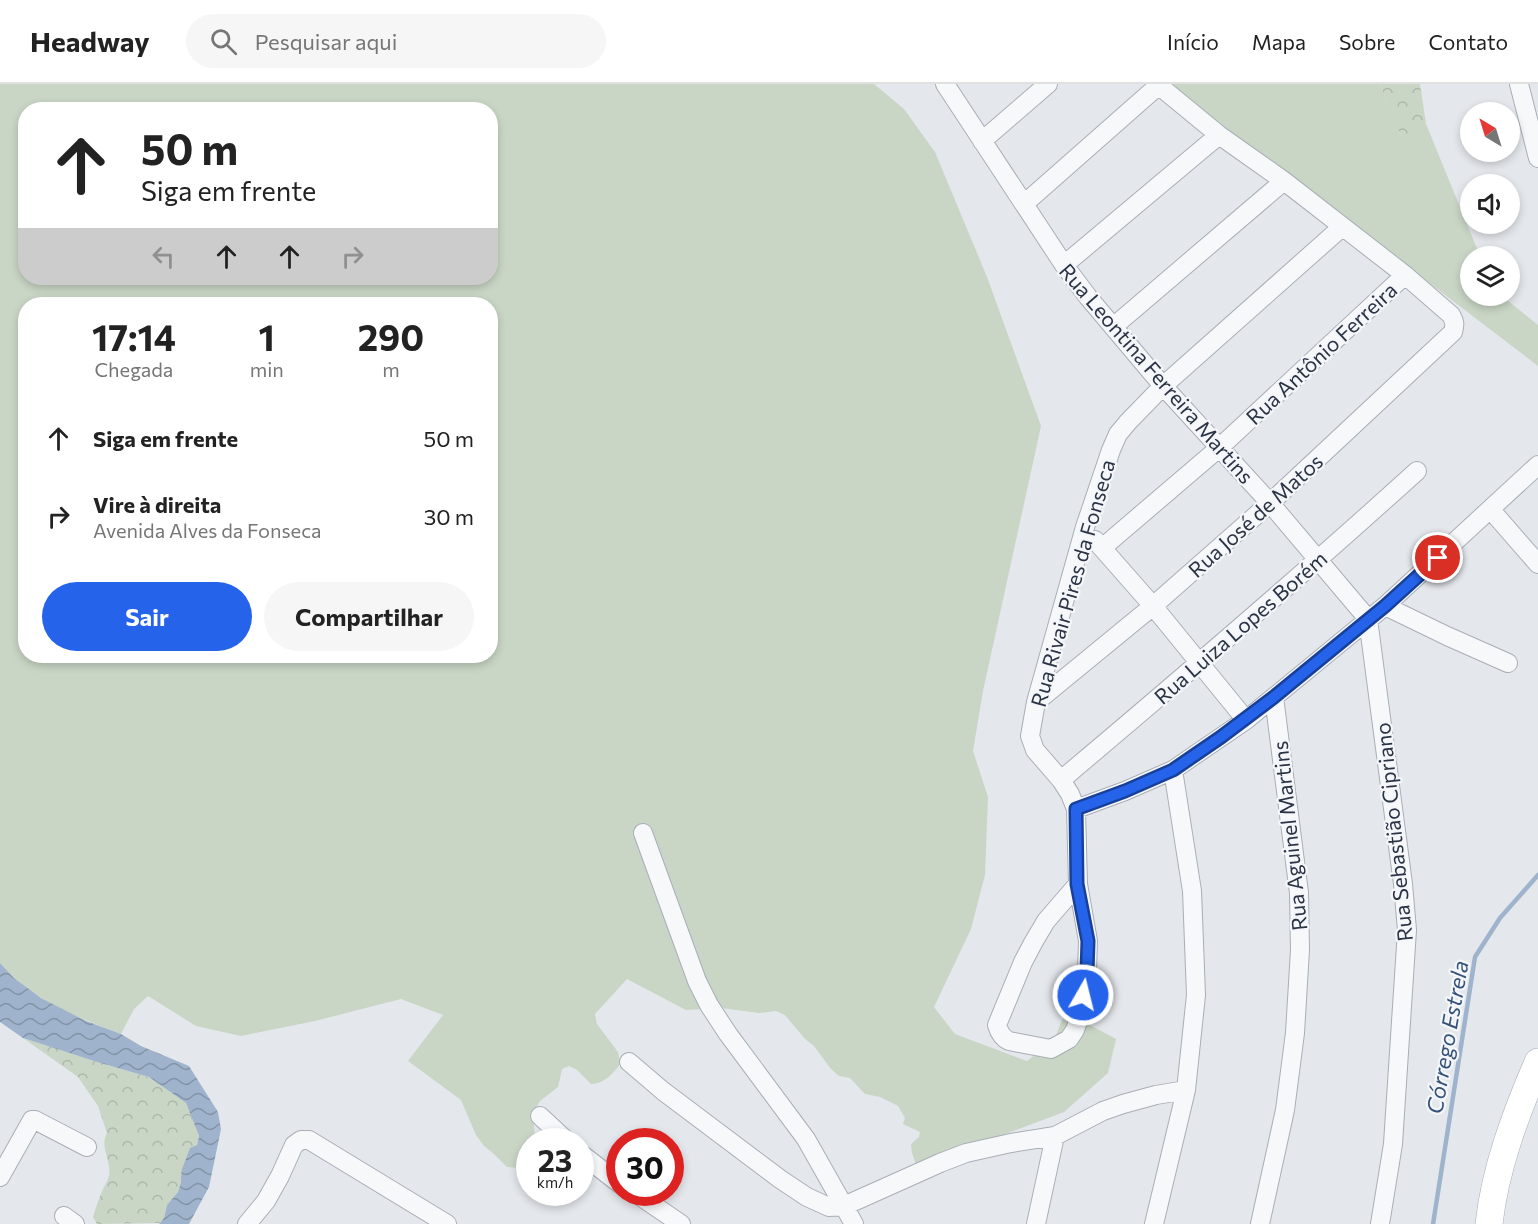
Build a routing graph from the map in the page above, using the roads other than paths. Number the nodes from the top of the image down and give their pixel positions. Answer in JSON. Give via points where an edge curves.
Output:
{"nodes":[{"id":1,"x":945,"y":84,"type":"edge"},
{"id":2,"x":1048,"y":84,"type":"edge"},
{"id":3,"x":1519,"y":84,"type":"edge"},
{"id":4,"x":1158,"y":85,"type":"edge"},
{"id":5,"x":1219,"y":135,"type":"junction"},
{"id":6,"x":982,"y":141,"type":"junction"},
{"id":7,"x":1538,"y":158,"type":"edge"},
{"id":8,"x":1284,"y":181,"type":"junction"},
{"id":9,"x":1024,"y":204,"type":"junction"},
{"id":10,"x":1342,"y":227,"type":"junction"},
{"id":11,"x":1064,"y":266,"type":"junction"},
{"id":12,"x":1405,"y":275,"type":"junction"},
{"id":13,"x":1113,"y":327,"type":"junction"},
{"id":14,"x":1163,"y":386,"type":"junction"},
{"id":15,"x":1219,"y":448,"type":"junction"},
{"id":16,"x":1538,"y":465,"type":"edge"},
{"id":17,"x":1417,"y":471,"type":"dead end"},
{"id":18,"x":1270,"y":503,"type":"junction"},
{"id":19,"x":1491,"y":510,"type":"junction"},
{"id":20,"x":1084,"y":527,"type":"junction"},
{"id":21,"x":1102,"y":548,"type":"junction"},
{"id":22,"x":1319,"y":560,"type":"junction"},
{"id":23,"x":1538,"y":564,"type":"edge"},
{"id":24,"x":1153,"y":606,"type":"junction"},
{"id":25,"x":1385,"y":606,"type":"junction"},
{"id":26,"x":1368,"y":619,"type":"junction"},
{"id":27,"x":1200,"y":663,"type":"junction"},
{"id":28,"x":1508,"y":663,"type":"dead end"},
{"id":29,"x":1274,"y":697,"type":"junction"},
{"id":30,"x":1036,"y":702,"type":"junction"},
{"id":31,"x":1246,"y":720,"type":"junction"},
{"id":32,"x":1173,"y":770,"type":"junction"},
{"id":33,"x":1061,"y":780,"type":"junction"},
{"id":34,"x":1076,"y":809,"type":"junction"},
{"id":35,"x":643,"y":833,"type":"dead end"},
{"id":36,"x":1077,"y":884,"type":"junction"},
{"id":37,"x":629,"y":1062,"type":"dead end"},
{"id":38,"x":1538,"y":1062,"type":"edge"},
{"id":39,"x":1186,"y":1090,"type":"junction"},
{"id":40,"x":540,"y":1116,"type":"dead end"},
{"id":41,"x":553,"y":1128,"type":"edge"},
{"id":42,"x":1055,"y":1136,"type":"junction"},
{"id":43,"x":87,"y":1147,"type":"dead end"},
{"id":44,"x":0,"y":1177,"type":"edge"},
{"id":45,"x":655,"y":1206,"type":"edge"},
{"id":46,"x":844,"y":1206,"type":"junction"},
{"id":47,"x":247,"y":1224,"type":"edge"},
{"id":48,"x":447,"y":1224,"type":"edge"},
{"id":49,"x":681,"y":1224,"type":"edge"},
{"id":50,"x":854,"y":1224,"type":"edge"},
{"id":51,"x":1036,"y":1224,"type":"edge"},
{"id":52,"x":1154,"y":1224,"type":"edge"},
{"id":53,"x":1260,"y":1224,"type":"edge"},
{"id":54,"x":1380,"y":1224,"type":"edge"},
{"id":55,"x":1489,"y":1224,"type":"edge"}],
"edges":[{"from":1,"to":6,"type":"street","name":"Rua Leontina Ferreira Martins"},
{"from":2,"to":6,"type":"street"},
{"from":3,"to":7,"type":"street"},
{"from":4,"to":5,"type":"street"},
{"from":4,"to":9,"type":"street"},
{"from":5,"to":8,"type":"street"},
{"from":5,"to":11,"type":"street"},
{"from":6,"to":9,"type":"street","name":"Rua Leontina Ferreira Martins"},
{"from":8,"to":10,"type":"street"},
{"from":8,"to":13,"type":"street"},
{"from":9,"to":11,"type":"street","name":"Rua Leontina Ferreira Martins"},
{"from":10,"to":12,"type":"street"},
{"from":10,"to":14,"type":"street","name":"Rua Rivair Pires da Fonseca"},
{"from":11,"to":13,"type":"street","name":"Rua Leontina Ferreira Martins"},
{"from":12,"to":15,"type":"street","name":"Rua Antônio Ferreira"},
{"from":12,"to":18,"type":"street","name":"Rua José de Matos","via":[[1451,315],[1453,332]]},
{"from":13,"to":14,"type":"street","name":"Rua Leontina Ferreira Martins"},
{"from":14,"to":15,"type":"street","name":"Rua Leontina Ferreira Martins"},
{"from":14,"to":20,"type":"street","name":"Rua Rivair Pires da Fonseca","via":[[1118,434]]},
{"from":15,"to":18,"type":"street","name":"Rua Leontina Ferreira Martins"},
{"from":15,"to":21,"type":"street","name":"Rua Antônio Ferreira"},
{"from":16,"to":19,"type":"street"},
{"from":17,"to":22,"type":"street","name":"Rua Luiza Lopes Borém"},
{"from":18,"to":22,"type":"street","name":"Rua Leontina Ferreira Martins"},
{"from":18,"to":24,"type":"street","name":"Rua José de Matos"},
{"from":19,"to":23,"type":"street"},
{"from":19,"to":25,"type":"street"},
{"from":20,"to":21,"type":"street"},
{"from":20,"to":30,"type":"street","name":"Rua Rivair Pires da Fonseca"},
{"from":21,"to":24,"type":"street"},
{"from":22,"to":26,"type":"street","name":"Rua Leontina Ferreira Martins"},
{"from":22,"to":27,"type":"street","name":"Rua Luiza Lopes Borém"},
{"from":24,"to":27,"type":"street"},
{"from":24,"to":30,"type":"street","name":"Rua José de Matos"},
{"from":25,"to":26,"type":"street"},
{"from":25,"to":28,"type":"street"},
{"from":26,"to":29,"type":"street"},
{"from":26,"to":54,"type":"street","name":"Rua Sebastião Cipriano","via":[[1407,930],[1393,1144]]},
{"from":27,"to":31,"type":"street"},
{"from":27,"to":33,"type":"street","name":"Rua Luiza Lopes Borém"},
{"from":29,"to":31,"type":"street"},
{"from":29,"to":53,"type":"street","name":"Rua Aguinel Martins","via":[[1299,893],[1300,951],[1285,1110]]},
{"from":30,"to":33,"type":"street","name":"Rua Rivair Pires da Fonseca","via":[[1032,743]]},
{"from":31,"to":32,"type":"street"},
{"from":32,"to":34,"type":"street"},
{"from":32,"to":39,"type":"street","via":[[1192,891],[1196,995]]},
{"from":33,"to":34,"type":"street","name":"Rua Rivair Pires da Fonseca"},
{"from":34,"to":36,"type":"street"},
{"from":35,"to":46,"type":"street","via":[[709,1005],[806,1139]]},
{"from":36,"to":36,"type":"street","via":[[1046,921],[1023,962],[997,1025],[1005,1039],[1051,1049],[1069,1040],[1075,1030],[1087,971],[1088,941]]},
{"from":37,"to":46,"type":"street","via":[[780,1179],[829,1207]]},
{"from":38,"to":55,"type":"main road","via":[[1507,1146]]},
{"from":39,"to":42,"type":"street","via":[[1103,1111]]},
{"from":39,"to":52,"type":"street"},
{"from":40,"to":41,"type":"street"},
{"from":42,"to":46,"type":"street","via":[[966,1153]]},
{"from":42,"to":51,"type":"street"},
{"from":43,"to":44,"type":"street","via":[[35,1120],[30,1122]]},
{"from":45,"to":49,"type":"street"},
{"from":46,"to":50,"type":"street"},
{"from":47,"to":48,"type":"street","via":[[266,1202],[294,1145],[301,1140],[309,1140]]}]}
